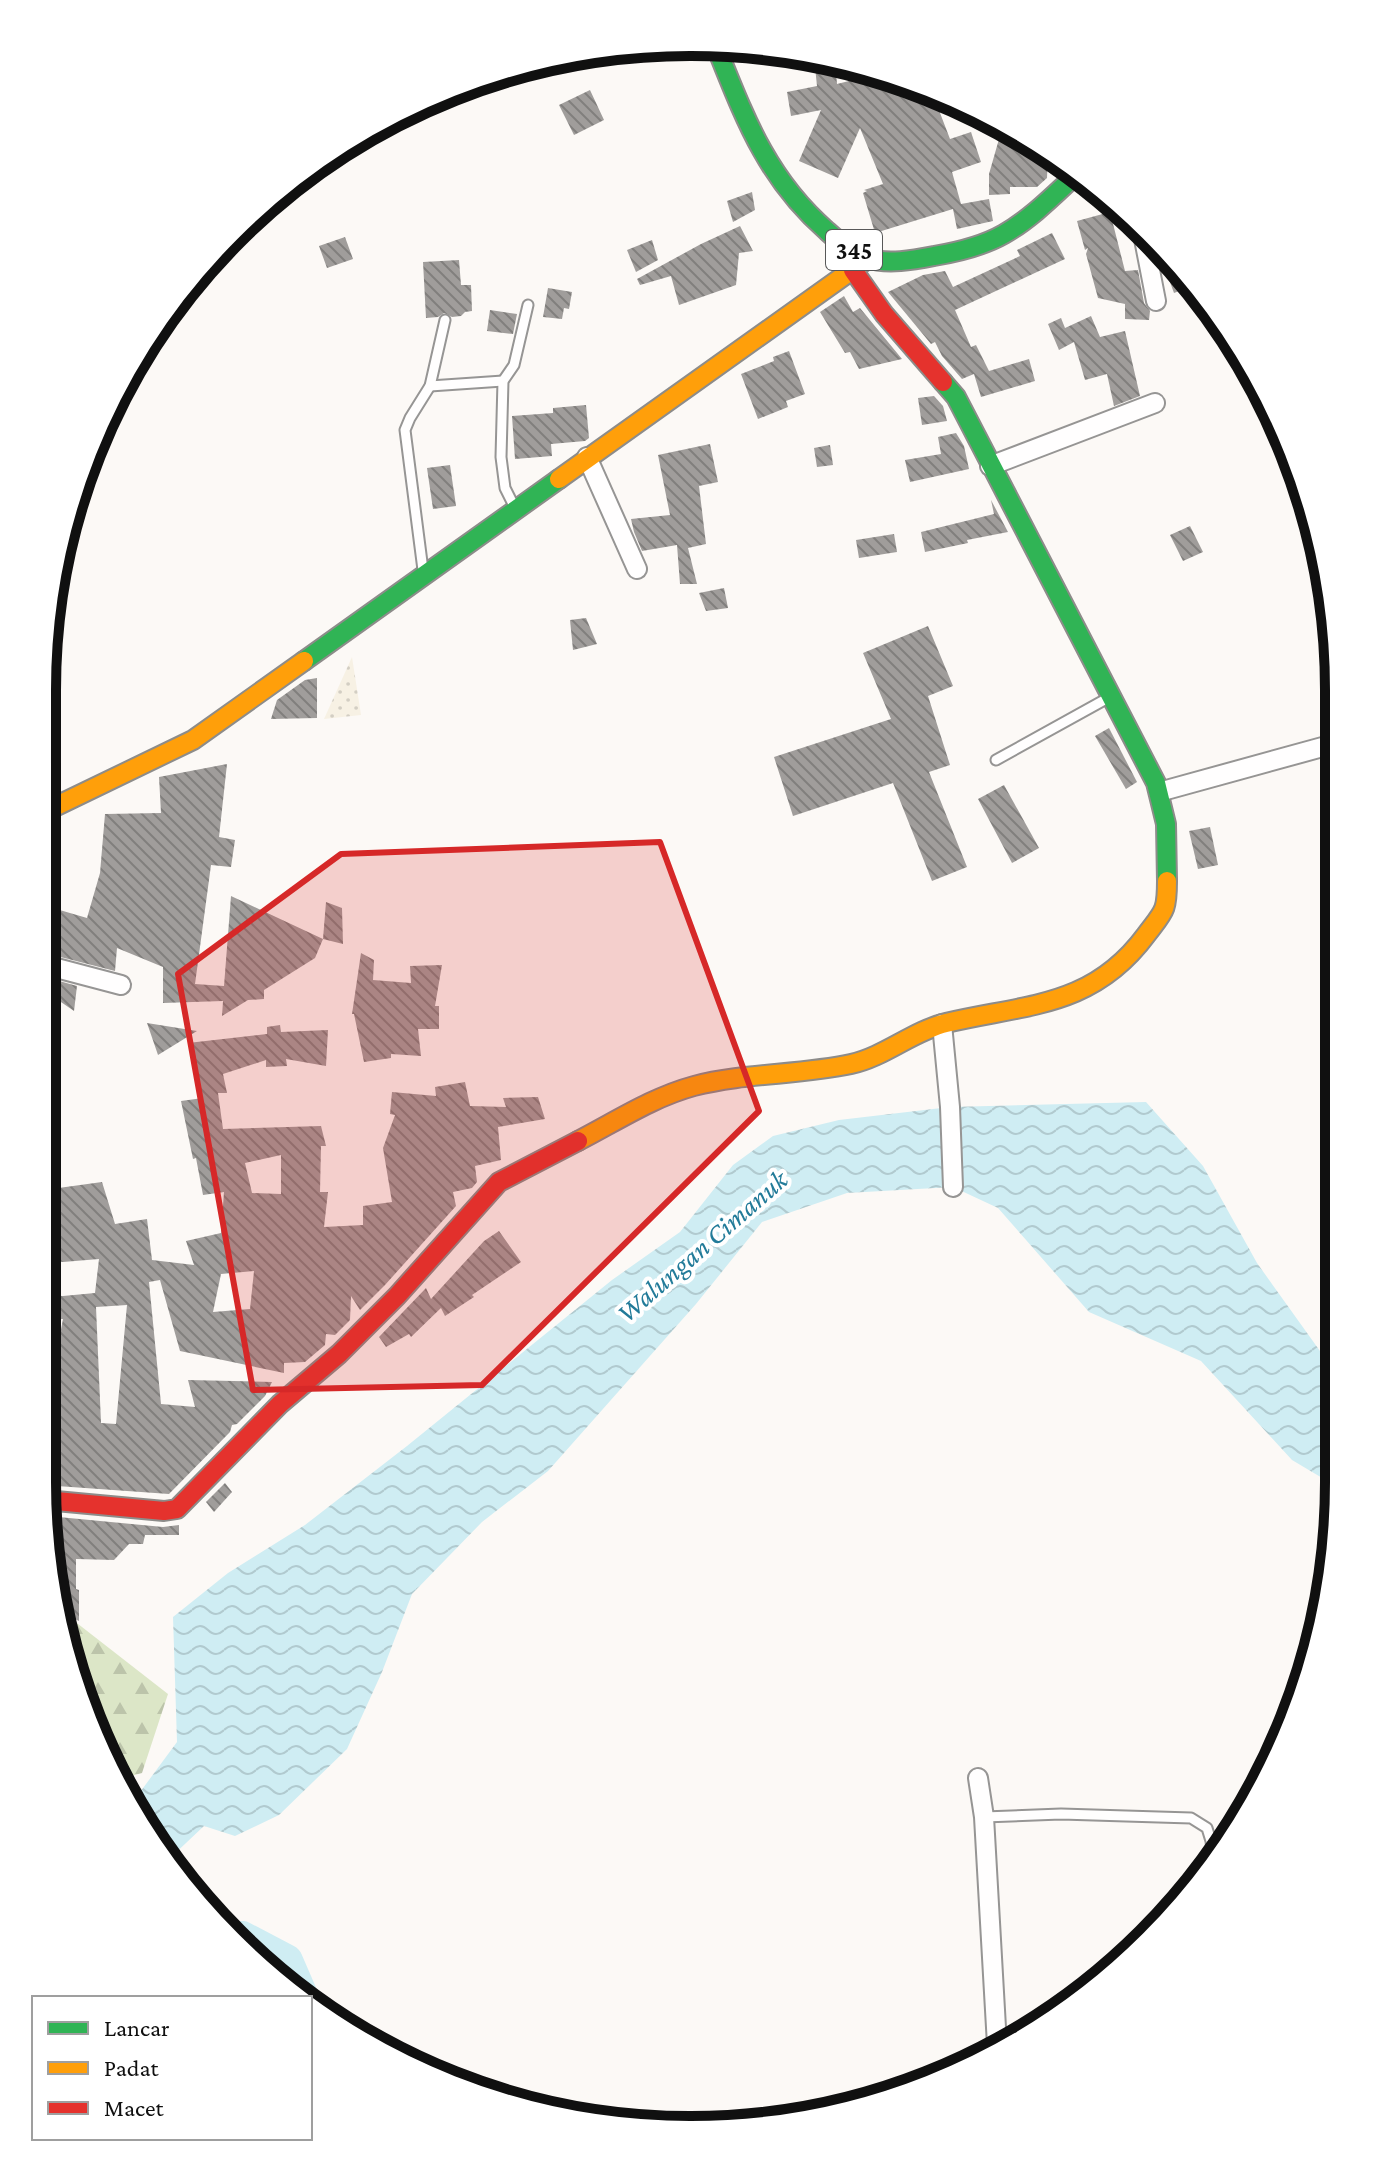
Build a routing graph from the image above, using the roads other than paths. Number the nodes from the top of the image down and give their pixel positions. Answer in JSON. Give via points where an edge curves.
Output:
{"nodes":[{"id":1,"x":720,"y":57,"type":"edge"},
{"id":2,"x":1068,"y":181,"type":"edge"},
{"id":3,"x":1146,"y":249,"type":"edge"},
{"id":4,"x":868,"y":258,"type":"junction"},
{"id":5,"x":853,"y":270,"type":"junction"},
{"id":6,"x":1156,"y":301,"type":"dead end"},
{"id":7,"x":528,"y":305,"type":"dead end"},
{"id":8,"x":445,"y":320,"type":"dead end"},
{"id":9,"x":503,"y":381,"type":"junction"},
{"id":10,"x":430,"y":386,"type":"junction"},
{"id":11,"x":1155,"y":403,"type":"dead end"},
{"id":12,"x":587,"y":457,"type":"junction"},
{"id":13,"x":990,"y":466,"type":"junction"},
{"id":14,"x":515,"y":508,"type":"junction"},
{"id":15,"x":637,"y":569,"type":"dead end"},
{"id":16,"x":423,"y":573,"type":"junction"},
{"id":17,"x":1111,"y":697,"type":"junction"},
{"id":18,"x":1325,"y":746,"type":"edge"},
{"id":19,"x":996,"y":760,"type":"dead end"},
{"id":20,"x":1159,"y":792,"type":"junction"},
{"id":21,"x":56,"y":806,"type":"edge"},
{"id":22,"x":56,"y":968,"type":"edge"},
{"id":23,"x":121,"y":985,"type":"dead end"},
{"id":24,"x":942,"y":1024,"type":"junction"},
{"id":25,"x":953,"y":1187,"type":"dead end"},
{"id":26,"x":56,"y":1501,"type":"edge"},
{"id":27,"x":978,"y":1778,"type":"dead end"},
{"id":28,"x":984,"y":1817,"type":"junction"},
{"id":29,"x":1211,"y":1844,"type":"edge"},
{"id":30,"x":997,"y":2037,"type":"edge"}],
"edges":[{"from":1,"to":4,"type":"street","number":"345","via":[[780,183],[804,210]]},
{"from":2,"to":4,"type":"street","number":"345","via":[[993,239],[934,257]]},
{"from":3,"to":6,"type":"street"},
{"from":4,"to":5,"type":"street"},
{"from":5,"to":12,"type":"street"},
{"from":5,"to":13,"type":"street","via":[[956,397]]},
{"from":7,"to":9,"type":"lane","via":[[514,365]]},
{"from":8,"to":10,"type":"lane"},
{"from":9,"to":10,"type":"lane"},
{"from":9,"to":14,"type":"lane","via":[[501,457],[505,488]]},
{"from":10,"to":16,"type":"lane","via":[[405,430]]},
{"from":11,"to":13,"type":"street"},
{"from":12,"to":14,"type":"street"},
{"from":12,"to":15,"type":"street"},
{"from":13,"to":17,"type":"street"},
{"from":14,"to":16,"type":"street"},
{"from":16,"to":21,"type":"street","via":[[193,740]]},
{"from":17,"to":19,"type":"lane"},
{"from":17,"to":20,"type":"street"},
{"from":18,"to":20,"type":"street"},
{"from":20,"to":24,"type":"street","via":[[1168,846],[1167,907],[1138,946],[1105,978],[1072,995]]},
{"from":22,"to":23,"type":"street"},
{"from":24,"to":25,"type":"street"},
{"from":24,"to":26,"type":"street","via":[[854,1064],[694,1086],[499,1182],[397,1296],[177,1509]]},
{"from":27,"to":28,"type":"street"},
{"from":28,"to":29,"type":"lane","via":[[1191,1818],[1207,1828]]},
{"from":28,"to":30,"type":"street"}]}
